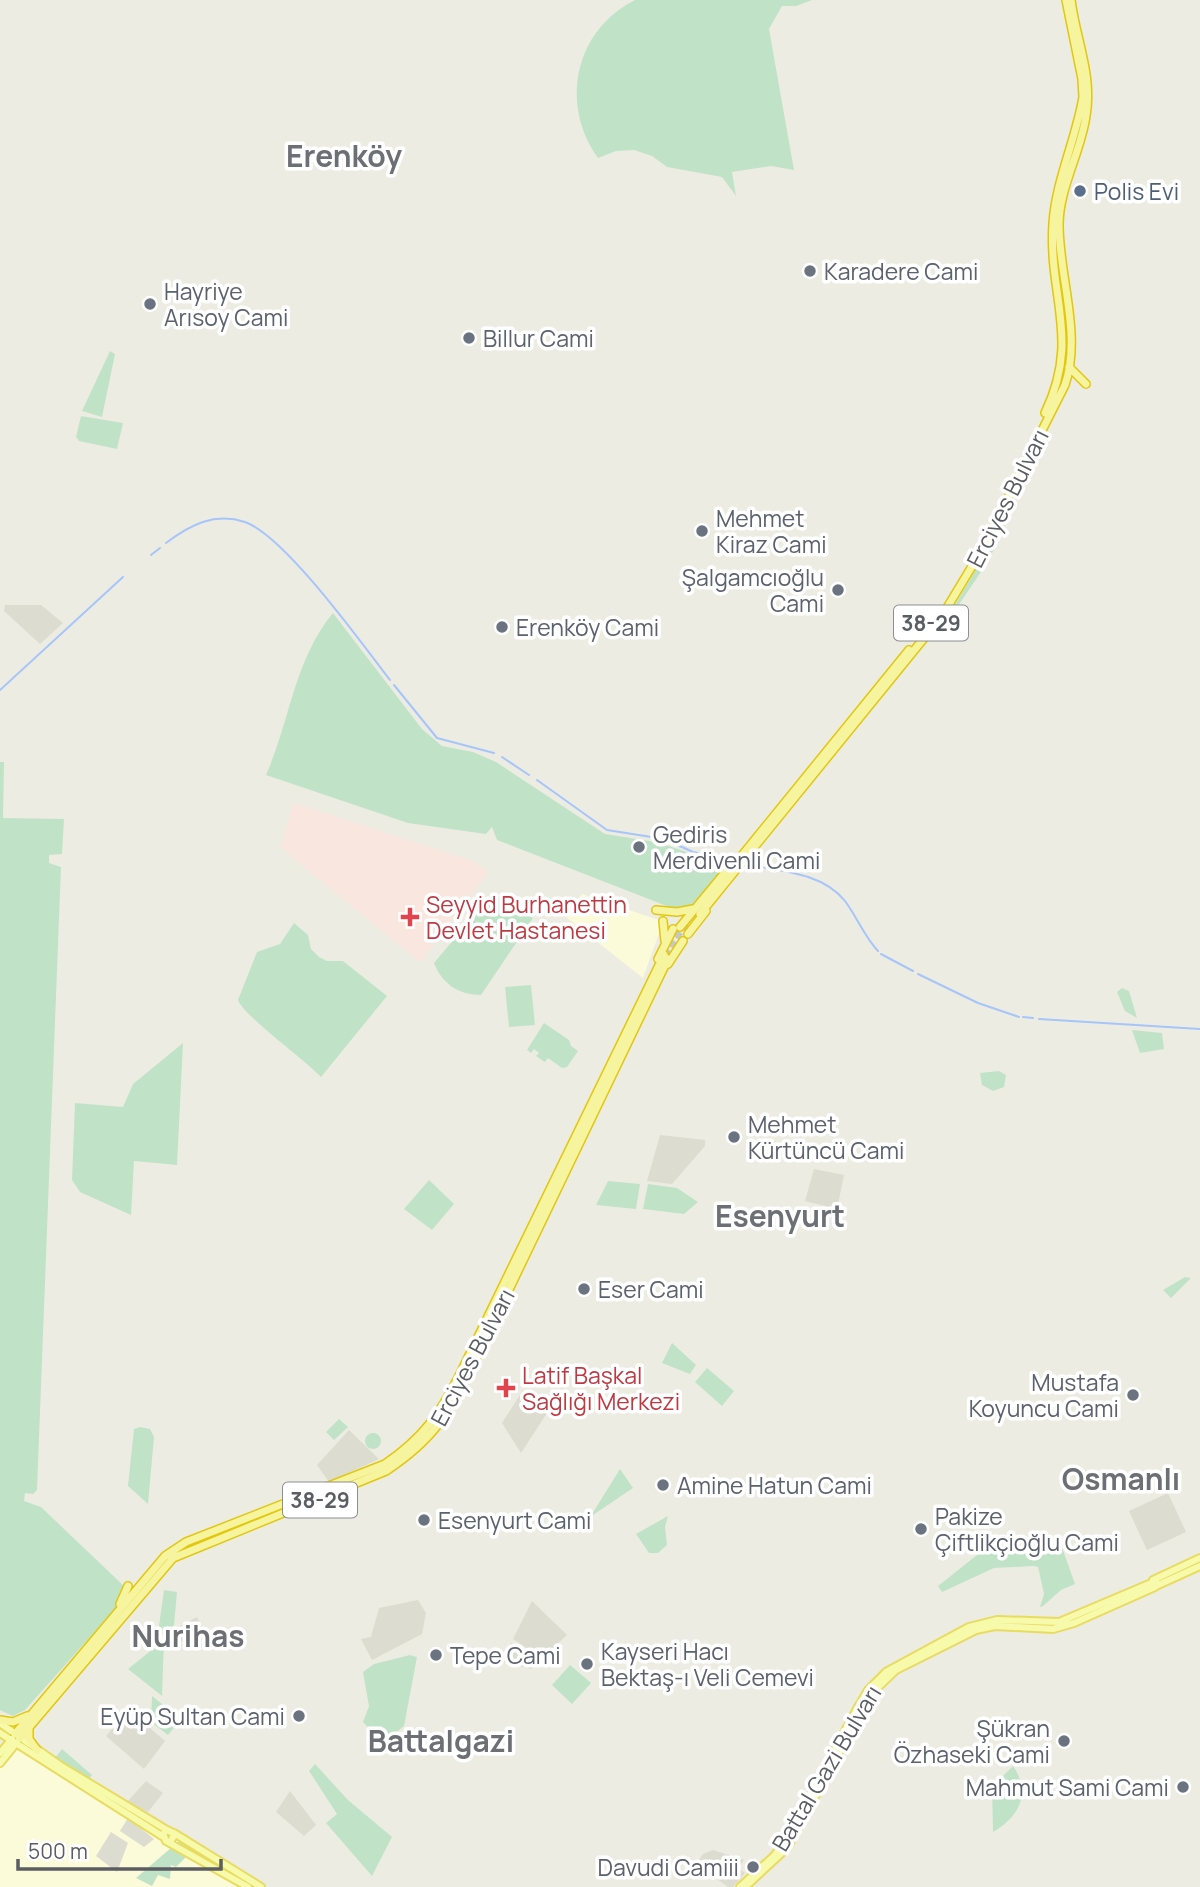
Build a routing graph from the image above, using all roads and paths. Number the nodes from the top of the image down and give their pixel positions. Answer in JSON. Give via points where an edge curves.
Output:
{"nodes":[{"id":1,"x":1069,"y":0,"type":"edge"},
{"id":2,"x":1069,"y":367,"type":"junction"},
{"id":3,"x":1086,"y":384,"type":"dead end"},
{"id":4,"x":863,"y":709,"type":"junction"},
{"id":5,"x":760,"y":837,"type":"junction"},
{"id":6,"x":656,"y":910,"type":"dead end"},
{"id":7,"x":697,"y":911,"type":"junction"},
{"id":8,"x":663,"y":921,"type":"dead end"},
{"id":9,"x":680,"y":926,"type":"junction"},
{"id":10,"x":686,"y":937,"type":"junction"},
{"id":11,"x":666,"y":943,"type":"junction"},
{"id":12,"x":626,"y":1030,"type":"junction"},
{"id":13,"x":601,"y":1096,"type":"junction"},
{"id":14,"x":1200,"y":1558,"type":"edge"},
{"id":15,"x":1200,"y":1566,"type":"edge"},
{"id":16,"x":1154,"y":1584,"type":"junction"},
{"id":17,"x":128,"y":1586,"type":"dead end"},
{"id":18,"x":116,"y":1613,"type":"junction"},
{"id":19,"x":33,"y":1712,"type":"junction"},
{"id":20,"x":0,"y":1721,"type":"edge"},
{"id":21,"x":31,"y":1724,"type":"junction"},
{"id":22,"x":0,"y":1733,"type":"edge"},
{"id":23,"x":15,"y":1739,"type":"junction"},
{"id":24,"x":37,"y":1750,"type":"junction"},
{"id":25,"x":0,"y":1753,"type":"edge"},
{"id":26,"x":0,"y":1763,"type":"edge"},
{"id":27,"x":165,"y":1833,"type":"junction"},
{"id":28,"x":174,"y":1833,"type":"junction"},
{"id":29,"x":170,"y":1842,"type":"junction"},
{"id":30,"x":248,"y":1887,"type":"edge"},
{"id":31,"x":261,"y":1887,"type":"edge"},
{"id":32,"x":743,"y":1887,"type":"edge"}],
"edges":[{"from":1,"to":2,"type":"highway","name":"Erciyes Bulvarı","number":"38-29","via":[[1089,78],[1086,121],[1059,221]]},
{"from":1,"to":4,"type":"highway","name":"Erciyes Bulvarı","number":"38-29","via":[[1083,97],[1053,221],[1064,334],[1061,375],[1041,424],[960,582]]},
{"from":2,"to":3,"type":"highway"},
{"from":2,"to":4,"type":"highway","name":"Erciyes Bulvarı","number":"38-29","via":[[1065,385],[963,584],[942,616]]},
{"from":4,"to":5,"type":"highway","name":"Erciyes Bulvarı","number":"38-29"},
{"from":5,"to":7,"type":"highway","name":"Erciyes Bulvarı","number":"38-29"},
{"from":5,"to":10,"type":"highway","via":[[758,847]]},
{"from":6,"to":7,"type":"highway"},
{"from":7,"to":9,"type":"highway","name":"Erciyes Bulvarı"},
{"from":8,"to":11,"type":"highway"},
{"from":9,"to":10,"type":"highway","via":[[688,928]]},
{"from":9,"to":11,"type":"highway","name":"Erciyes Bulvarı"},
{"from":10,"to":11,"type":"highway"},
{"from":10,"to":13,"type":"highway"},
{"from":11,"to":12,"type":"highway","name":"Erciyes Bulvarı"},
{"from":12,"to":13,"type":"highway","name":"Erciyes Bulvarı","number":"38-29","via":[[666,957]]},
{"from":12,"to":18,"type":"highway","name":"Erciyes Bulvarı","number":"38-29","via":[[444,1406],[413,1445],[385,1464],[187,1542],[164,1556]]},
{"from":13,"to":21,"type":"highway","name":"Erciyes Bulvarı","number":"38-29","via":[[450,1409],[417,1451],[343,1490],[173,1558]]},
{"from":14,"to":16,"type":"main road","name":"Battal Gazi Bulvarı"},
{"from":15,"to":16,"type":"main road","name":"Battal Gazi Bulvarı"},
{"from":16,"to":32,"type":"main road","name":"Battal Gazi Bulvarı","via":[[1059,1622],[997,1620],[979,1624],[886,1672],[868,1690],[780,1849]]},
{"from":17,"to":18,"type":"highway"},
{"from":18,"to":19,"type":"highway","name":"Erciyes Bulvarı","number":"38-29"},
{"from":19,"to":20,"type":"highway","via":[[16,1721]]},
{"from":19,"to":23,"type":"highway","name":"Erciyes Bulvarı","number":"38-29"},
{"from":20,"to":23,"type":"main road"},
{"from":21,"to":23,"type":"highway","name":"Erciyes Bulvarı","number":"38-29"},
{"from":21,"to":24,"type":"highway","via":[[28,1735]]},
{"from":22,"to":23,"type":"main road"},
{"from":23,"to":24,"type":"main road"},
{"from":23,"to":25,"type":"main road","name":"Erciyes Bulvarı","number":"38-29"},
{"from":23,"to":26,"type":"main road","name":"Erciyes Bulvarı"},
{"from":23,"to":27,"type":"main road"},
{"from":24,"to":27,"type":"main road"},
{"from":27,"to":28,"type":"main road"},
{"from":27,"to":29,"type":"main road"},
{"from":28,"to":29,"type":"main road"},
{"from":28,"to":31,"type":"main road"},
{"from":29,"to":30,"type":"main road"}]}
